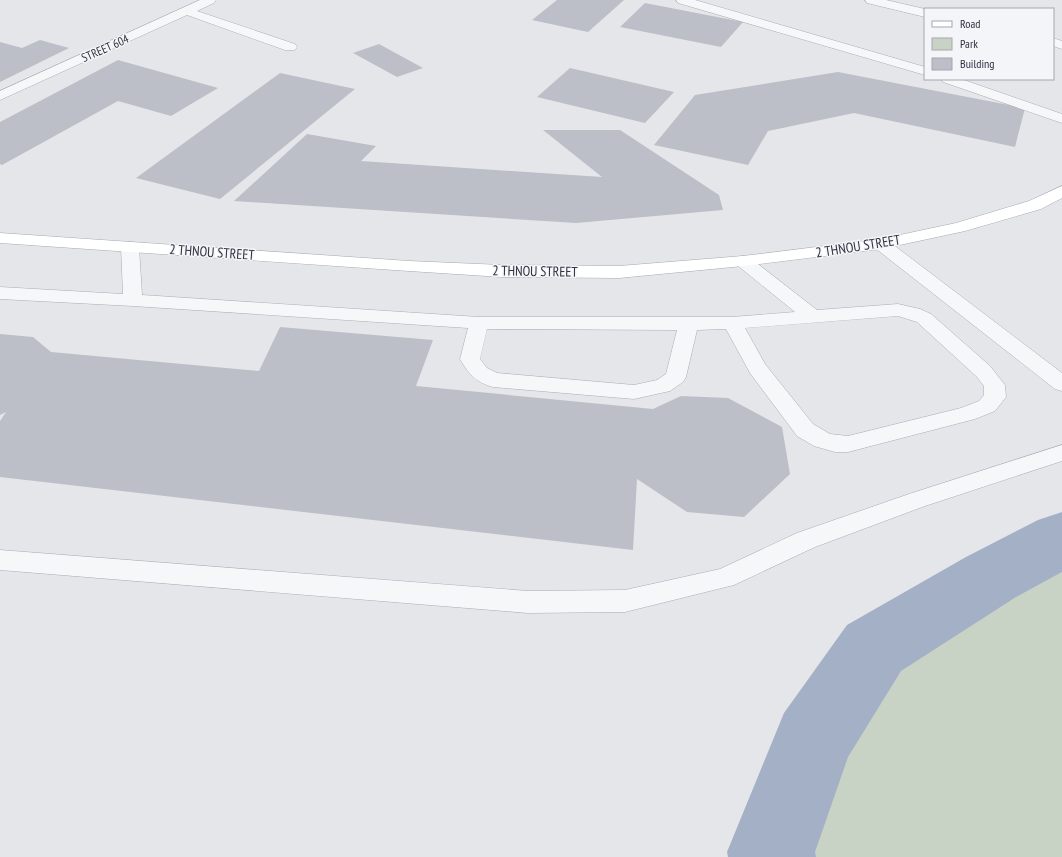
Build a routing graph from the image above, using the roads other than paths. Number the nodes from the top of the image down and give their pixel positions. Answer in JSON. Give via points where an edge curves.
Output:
{"nodes":[{"id":1,"x":682,"y":0,"type":"edge"},
{"id":2,"x":871,"y":0,"type":"edge"},
{"id":3,"x":198,"y":4,"type":"edge"},
{"id":4,"x":924,"y":13,"type":"edge"},
{"id":5,"x":290,"y":47,"type":"dead end"},
{"id":6,"x":924,"y":71,"type":"edge"},
{"id":7,"x":951,"y":80,"type":"edge"},
{"id":8,"x":0,"y":96,"type":"edge"},
{"id":9,"x":1062,"y":119,"type":"edge"},
{"id":10,"x":1062,"y":191,"type":"edge"},
{"id":11,"x":0,"y":238,"type":"edge"},
{"id":12,"x":881,"y":244,"type":"junction"},
{"id":13,"x":130,"y":247,"type":"junction"},
{"id":14,"x":743,"y":261,"type":"junction"},
{"id":15,"x":0,"y":293,"type":"edge"},
{"id":16,"x":133,"y":300,"type":"junction"},
{"id":17,"x":812,"y":316,"type":"junction"},
{"id":18,"x":479,"y":323,"type":"junction"},
{"id":19,"x":732,"y":323,"type":"junction"},
{"id":20,"x":688,"y":324,"type":"junction"},
{"id":21,"x":1062,"y":384,"type":"edge"},
{"id":22,"x":1062,"y":453,"type":"edge"},
{"id":23,"x":0,"y":560,"type":"edge"}],
"edges":[{"from":1,"to":6,"type":"street"},
{"from":2,"to":4,"type":"street"},
{"from":3,"to":5,"type":"street"},
{"from":3,"to":8,"type":"street","name":"STREET 604"},
{"from":7,"to":9,"type":"street"},
{"from":10,"to":12,"type":"main road","name":"2 THNOU STREET","via":[[1035,205],[959,227]]},
{"from":11,"to":13,"type":"main road","name":"2 THNOU STREET"},
{"from":12,"to":14,"type":"main road","name":"2 THNOU STREET"},
{"from":12,"to":21,"type":"street"},
{"from":13,"to":14,"type":"main road","name":"2 THNOU STREET","via":[[502,271],[619,272]]},
{"from":13,"to":16,"type":"street"},
{"from":14,"to":17,"type":"street"},
{"from":15,"to":16,"type":"street"},
{"from":16,"to":18,"type":"street"},
{"from":17,"to":19,"type":"street"},
{"from":17,"to":19,"type":"street","via":[[898,310],[913,313],[924,318],[983,371],[995,385],[995,397],[987,406],[967,414],[848,444],[835,444],[805,430],[757,368]]},
{"from":18,"to":20,"type":"street"},
{"from":18,"to":20,"type":"street","via":[[470,360],[480,373],[493,380],[634,392],[663,386],[676,377]]},
{"from":19,"to":20,"type":"street"},
{"from":22,"to":23,"type":"street","via":[[917,500],[806,540],[725,578],[625,601],[528,602]]}]}
